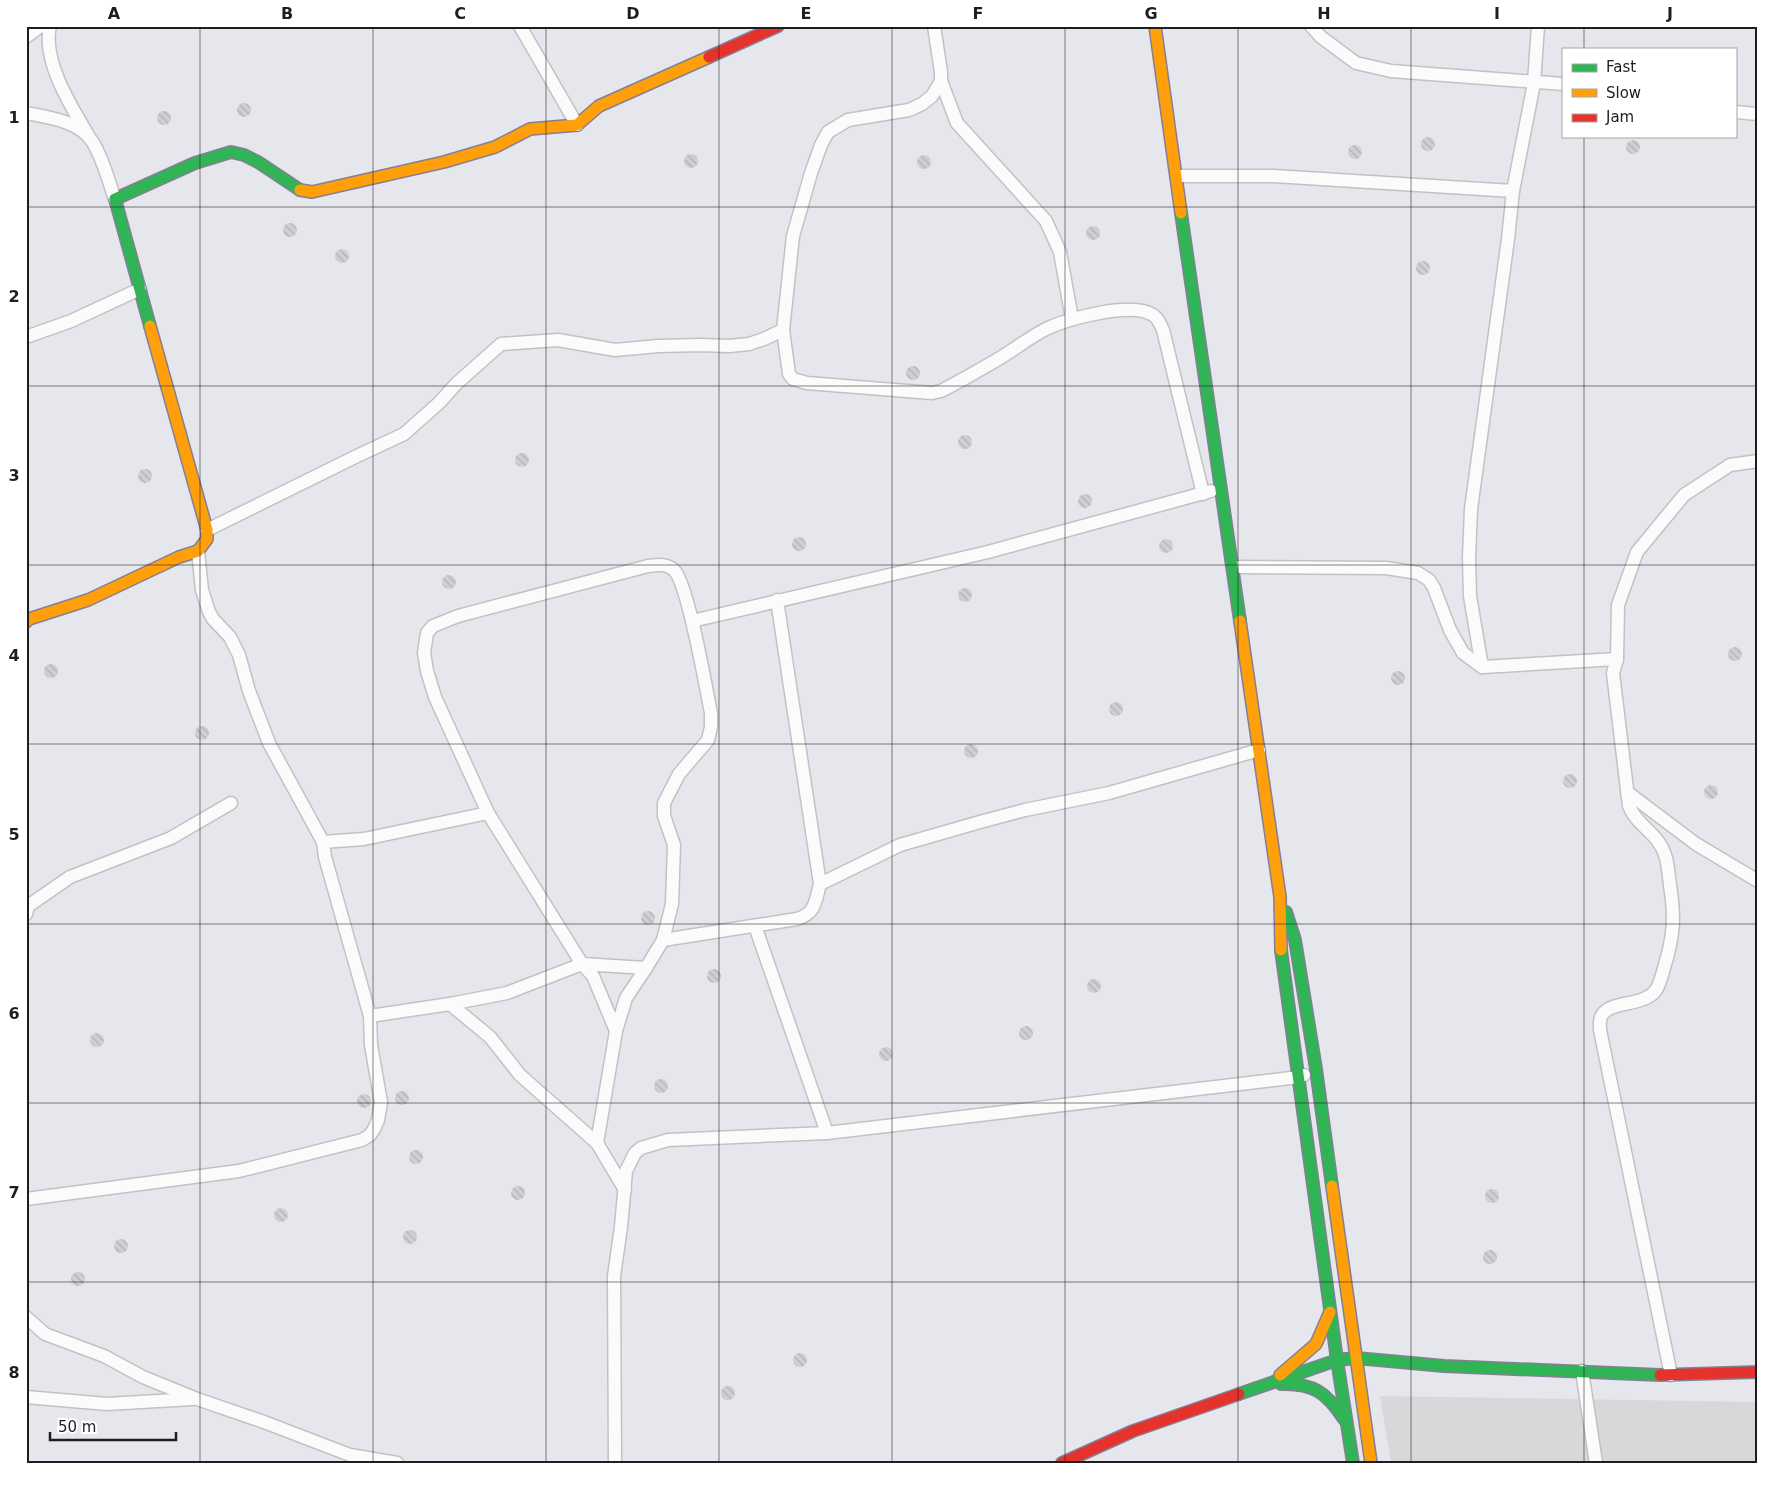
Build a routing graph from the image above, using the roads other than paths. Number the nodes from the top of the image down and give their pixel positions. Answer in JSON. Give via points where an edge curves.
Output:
{"nodes":[{"id":1,"x":41,"y":26,"type":"edge"},
{"id":2,"x":50,"y":26,"type":"edge"},
{"id":3,"x":520,"y":26,"type":"edge"},
{"id":4,"x":778,"y":26,"type":"edge"},
{"id":5,"x":934,"y":26,"type":"edge"},
{"id":6,"x":1155,"y":26,"type":"edge"},
{"id":7,"x":1310,"y":26,"type":"edge"},
{"id":8,"x":1538,"y":26,"type":"edge"},
{"id":9,"x":26,"y":37,"type":"edge"},
{"id":10,"x":940,"y":81,"type":"junction"},
{"id":11,"x":1534,"y":83,"type":"junction"},
{"id":12,"x":1562,"y":84,"type":"edge"},
{"id":13,"x":1736,"y":112,"type":"edge"},
{"id":14,"x":26,"y":113,"type":"edge"},
{"id":15,"x":1758,"y":114,"type":"edge"},
{"id":16,"x":577,"y":125,"type":"junction"},
{"id":17,"x":91,"y":140,"type":"junction"},
{"id":18,"x":1177,"y":176,"type":"junction"},
{"id":19,"x":1512,"y":191,"type":"junction"},
{"id":20,"x":115,"y":198,"type":"junction"},
{"id":21,"x":140,"y":289,"type":"junction"},
{"id":22,"x":1072,"y":319,"type":"junction"},
{"id":23,"x":782,"y":330,"type":"junction"},
{"id":24,"x":26,"y":337,"type":"edge"},
{"id":25,"x":1758,"y":461,"type":"edge"},
{"id":26,"x":1220,"y":487,"type":"junction"},
{"id":27,"x":1203,"y":494,"type":"junction"},
{"id":28,"x":207,"y":530,"type":"junction"},
{"id":29,"x":198,"y":551,"type":"junction"},
{"id":30,"x":1233,"y":567,"type":"junction"},
{"id":31,"x":777,"y":600,"type":"junction"},
{"id":32,"x":692,"y":621,"type":"junction"},
{"id":33,"x":26,"y":622,"type":"edge"},
{"id":34,"x":1617,"y":659,"type":"junction"},
{"id":35,"x":1482,"y":667,"type":"junction"},
{"id":36,"x":1259,"y":750,"type":"junction"},
{"id":37,"x":1627,"y":792,"type":"junction"},
{"id":38,"x":230,"y":803,"type":"dead end"},
{"id":39,"x":488,"y":813,"type":"junction"},
{"id":40,"x":322,"y":842,"type":"junction"},
{"id":41,"x":1758,"y":881,"type":"edge"},
{"id":42,"x":820,"y":884,"type":"junction"},
{"id":43,"x":1280,"y":896,"type":"junction"},
{"id":44,"x":26,"y":914,"type":"edge"},
{"id":45,"x":755,"y":926,"type":"junction"},
{"id":46,"x":663,"y":940,"type":"junction"},
{"id":47,"x":582,"y":964,"type":"junction"},
{"id":48,"x":646,"y":968,"type":"junction"},
{"id":49,"x":450,"y":1004,"type":"junction"},
{"id":50,"x":370,"y":1016,"type":"junction"},
{"id":51,"x":616,"y":1031,"type":"junction"},
{"id":52,"x":1316,"y":1069,"type":"junction"},
{"id":53,"x":1299,"y":1077,"type":"junction"},
{"id":54,"x":827,"y":1133,"type":"junction"},
{"id":55,"x":597,"y":1143,"type":"junction"},
{"id":56,"x":625,"y":1190,"type":"junction"},
{"id":57,"x":26,"y":1199,"type":"edge"},
{"id":58,"x":1330,"y":1312,"type":"junction"},
{"id":59,"x":26,"y":1317,"type":"edge"},
{"id":60,"x":1356,"y":1358,"type":"junction"},
{"id":61,"x":1337,"y":1360,"type":"junction"},
{"id":62,"x":1582,"y":1371,"type":"junction"},
{"id":63,"x":1758,"y":1372,"type":"edge"},
{"id":64,"x":1671,"y":1375,"type":"junction"},
{"id":65,"x":1267,"y":1385,"type":"junction"},
{"id":66,"x":26,"y":1397,"type":"edge"},
{"id":67,"x":197,"y":1399,"type":"junction"},
{"id":68,"x":1347,"y":1424,"type":"junction"},
{"id":69,"x":397,"y":1463,"type":"edge"},
{"id":70,"x":615,"y":1463,"type":"edge"},
{"id":71,"x":1062,"y":1463,"type":"edge"},
{"id":72,"x":1353,"y":1463,"type":"edge"},
{"id":73,"x":1371,"y":1463,"type":"edge"},
{"id":74,"x":1596,"y":1463,"type":"edge"}],
"edges":[{"from":1,"to":9,"type":"street"},
{"from":2,"to":17,"type":"street","via":[[49,45],[57,75]]},
{"from":3,"to":16,"type":"street"},
{"from":4,"to":16,"type":"street","via":[[599,106]]},
{"from":5,"to":10,"type":"street"},
{"from":6,"to":18,"type":"street"},
{"from":7,"to":11,"type":"street","via":[[1356,63],[1391,71]]},
{"from":8,"to":11,"type":"street"},
{"from":10,"to":22,"type":"street","via":[[957,123],[1046,221],[1060,252]]},
{"from":10,"to":23,"type":"street","via":[[932,96],[909,110],[848,120],[828,132],[811,173],[794,236]]},
{"from":11,"to":12,"type":"street"},
{"from":11,"to":19,"type":"street"},
{"from":13,"to":15,"type":"street"},
{"from":14,"to":17,"type":"street","via":[[67,124]]},
{"from":16,"to":20,"type":"street","via":[[530,129],[495,146],[444,162],[312,192],[299,190],[258,162],[230,152]]},
{"from":17,"to":20,"type":"street"},
{"from":18,"to":19,"type":"street","via":[[1274,176]]},
{"from":18,"to":26,"type":"street"},
{"from":19,"to":35,"type":"street","via":[[1470,531],[1470,596]]},
{"from":20,"to":21,"type":"street"},
{"from":21,"to":24,"type":"street"},
{"from":21,"to":28,"type":"street"},
{"from":22,"to":23,"type":"street","via":[[1044,330],[947,388],[932,393],[806,383],[793,379],[789,374]]},
{"from":22,"to":27,"type":"street","via":[[1134,310],[1152,314],[1160,321]]},
{"from":23,"to":28,"type":"street","via":[[749,344],[729,346],[615,350],[558,340],[501,344],[404,434]]},
{"from":25,"to":34,"type":"street","via":[[1730,465],[1684,495],[1637,552],[1618,606]]},
{"from":26,"to":27,"type":"street"},
{"from":26,"to":30,"type":"street"},
{"from":27,"to":31,"type":"street","via":[[988,552]]},
{"from":28,"to":29,"type":"street","via":[[207,539]]},
{"from":29,"to":33,"type":"street","via":[[88,600]]},
{"from":29,"to":40,"type":"street","via":[[202,590],[209,612],[230,637],[239,655],[269,743]]},
{"from":30,"to":35,"type":"street","via":[[1386,568],[1418,573],[1434,588],[1463,654]]},
{"from":30,"to":36,"type":"street"},
{"from":31,"to":32,"type":"street"},
{"from":31,"to":42,"type":"street"},
{"from":32,"to":39,"type":"street","via":[[679,578],[669,567],[660,564],[458,616],[433,626],[425,643],[427,671],[435,697]]},
{"from":32,"to":46,"type":"street","via":[[711,727],[708,740],[680,774],[664,803],[664,816],[674,845],[672,904]]},
{"from":34,"to":35,"type":"street"},
{"from":34,"to":37,"type":"street","via":[[1613,673]]},
{"from":36,"to":42,"type":"street","via":[[1109,792],[1025,810],[939,834],[900,846]]},
{"from":36,"to":43,"type":"street"},
{"from":37,"to":41,"type":"street","via":[[1696,844]]},
{"from":37,"to":64,"type":"street","via":[[1635,817],[1662,845],[1674,925],[1657,989],[1638,1002],[1610,1009],[1599,1022]]},
{"from":38,"to":44,"type":"street","via":[[171,838],[70,877],[28,906]]},
{"from":39,"to":40,"type":"street","via":[[364,839]]},
{"from":39,"to":47,"type":"street"},
{"from":40,"to":50,"type":"street"},
{"from":42,"to":45,"type":"street","via":[[813,910],[807,916]]},
{"from":43,"to":52,"type":"street","via":[[1295,940]]},
{"from":43,"to":53,"type":"street","via":[[1280,940]]},
{"from":45,"to":46,"type":"street"},
{"from":45,"to":54,"type":"street"},
{"from":46,"to":48,"type":"street"},
{"from":47,"to":48,"type":"street"},
{"from":47,"to":49,"type":"street","via":[[507,993]]},
{"from":47,"to":51,"type":"street","via":[[593,976]]},
{"from":48,"to":51,"type":"street","via":[[626,998]]},
{"from":49,"to":50,"type":"street"},
{"from":49,"to":55,"type":"street","via":[[490,1036],[520,1075]]},
{"from":50,"to":57,"type":"street","via":[[371,1044],[381,1102],[374,1129],[362,1140],[239,1171]]},
{"from":51,"to":55,"type":"street"},
{"from":52,"to":53,"type":"street"},
{"from":52,"to":60,"type":"street"},
{"from":53,"to":54,"type":"street"},
{"from":53,"to":58,"type":"street"},
{"from":54,"to":56,"type":"street","via":[[668,1140],[649,1144],[630,1160]]},
{"from":55,"to":56,"type":"street"},
{"from":56,"to":70,"type":"street","via":[[614,1276]]},
{"from":58,"to":61,"type":"street"},
{"from":58,"to":65,"type":"street","via":[[1316,1344]]},
{"from":59,"to":67,"type":"street","via":[[46,1334],[104,1356],[143,1377]]},
{"from":60,"to":61,"type":"street"},
{"from":60,"to":62,"type":"street","via":[[1444,1366]]},
{"from":60,"to":73,"type":"street"},
{"from":61,"to":65,"type":"street"},
{"from":61,"to":68,"type":"street"},
{"from":62,"to":64,"type":"street"},
{"from":62,"to":74,"type":"street"},
{"from":63,"to":64,"type":"street"},
{"from":65,"to":68,"type":"street","via":[[1295,1384],[1321,1391],[1330,1398]]},
{"from":65,"to":71,"type":"street","via":[[1133,1431]]},
{"from":66,"to":67,"type":"street","via":[[107,1404]]},
{"from":67,"to":69,"type":"street","via":[[350,1455]]},
{"from":68,"to":72,"type":"street"}]}
